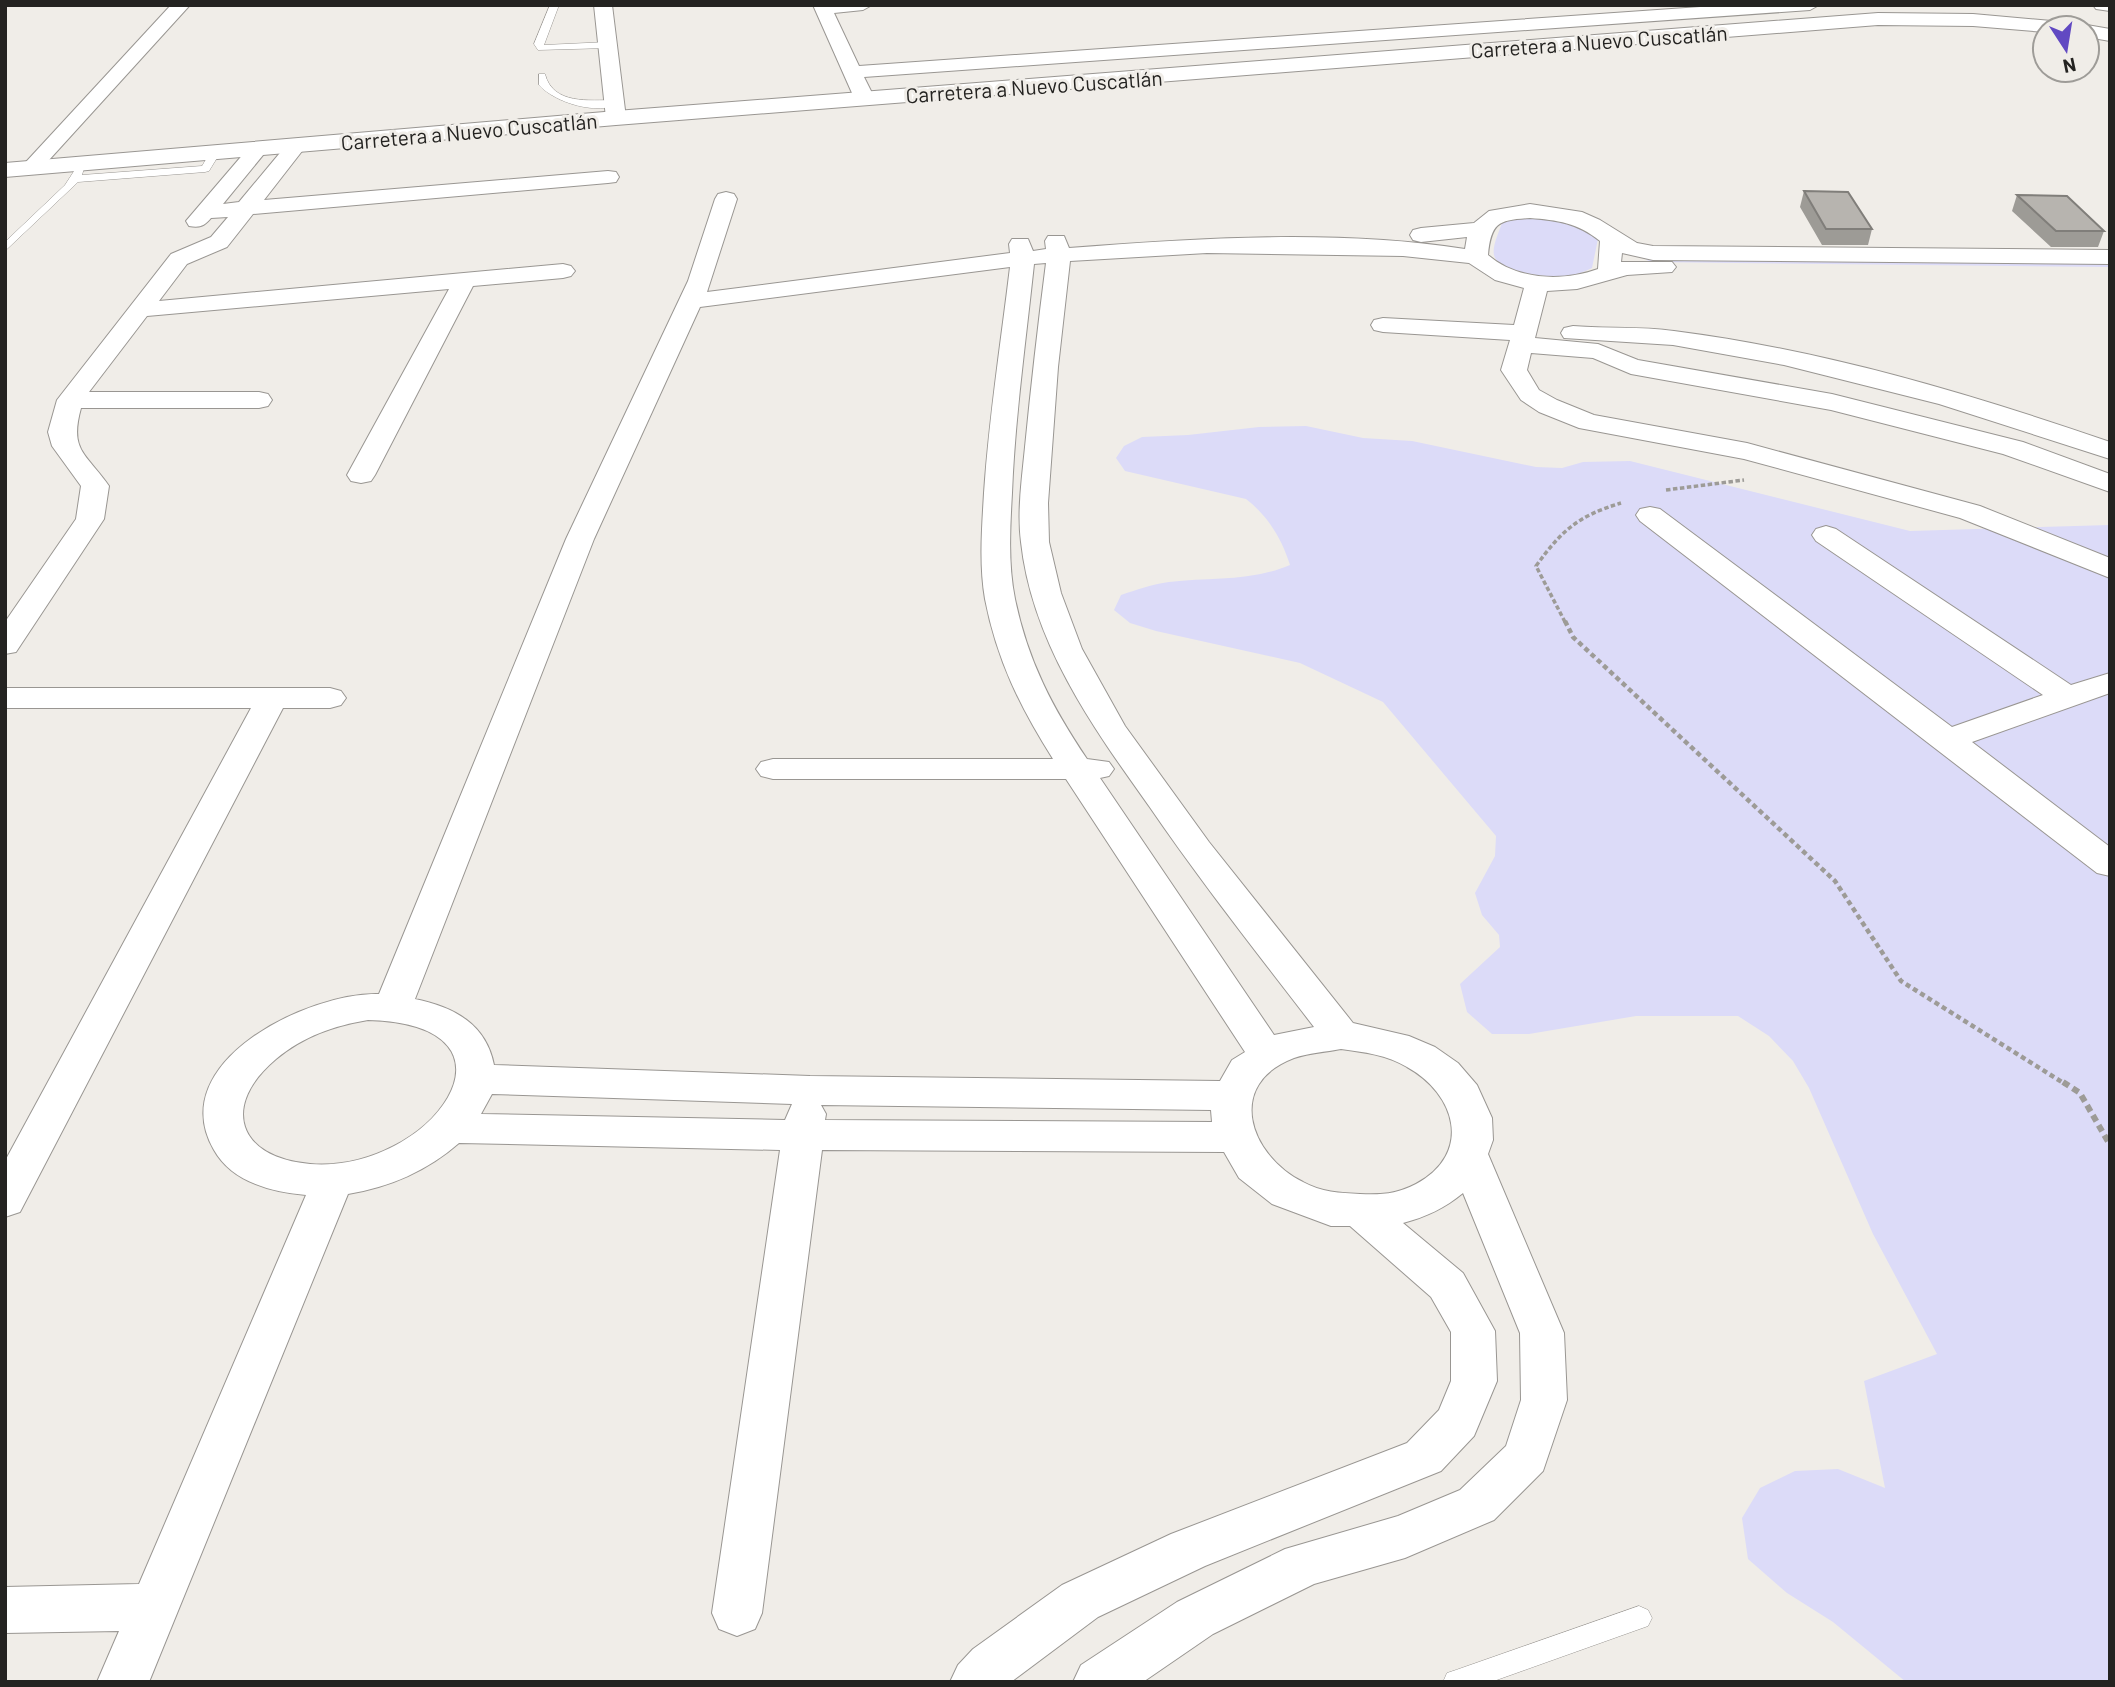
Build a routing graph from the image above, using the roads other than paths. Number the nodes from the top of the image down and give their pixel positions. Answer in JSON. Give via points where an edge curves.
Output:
{"nodes":[{"id":1,"x":181,"y":5,"type":"edge"},
{"id":2,"x":555,"y":5,"type":"edge"},
{"id":3,"x":603,"y":5,"type":"edge"},
{"id":4,"x":863,"y":5,"type":"edge"},
{"id":5,"x":1810,"y":5,"type":"edge"},
{"id":6,"x":2102,"y":5,"type":"edge"},
{"id":7,"x":2110,"y":6,"type":"edge"},
{"id":8,"x":823,"y":7,"type":"edge"},
{"id":9,"x":2031,"y":25,"type":"edge"},
{"id":10,"x":608,"y":45,"type":"junction"},
{"id":11,"x":852,"y":72,"type":"junction"},
{"id":12,"x":542,"y":76,"type":"dead end"},
{"id":13,"x":865,"y":99,"type":"junction"},
{"id":14,"x":615,"y":111,"type":"junction"},
{"id":15,"x":296,"y":146,"type":"junction"},
{"id":16,"x":258,"y":149,"type":"junction"},
{"id":17,"x":32,"y":167,"type":"junction"},
{"id":18,"x":5,"y":170,"type":"edge"},
{"id":19,"x":79,"y":171,"type":"junction"},
{"id":20,"x":608,"y":177,"type":"dead end"},
{"id":21,"x":726,"y":199,"type":"dead end"},
{"id":22,"x":246,"y":208,"type":"junction"},
{"id":23,"x":205,"y":212,"type":"junction"},
{"id":24,"x":1480,"y":228,"type":"junction"},
{"id":25,"x":1611,"y":239,"type":"junction"},
{"id":26,"x":5,"y":248,"type":"edge"},
{"id":27,"x":1058,"y":248,"type":"junction"},
{"id":28,"x":1021,"y":251,"type":"junction"},
{"id":29,"x":1476,"y":257,"type":"junction"},
{"id":30,"x":2110,"y":257,"type":"edge"},
{"id":31,"x":179,"y":259,"type":"junction"},
{"id":32,"x":563,"y":271,"type":"dead end"},
{"id":33,"x":1609,"y":272,"type":"junction"},
{"id":34,"x":2110,"y":272,"type":"edge"},
{"id":35,"x":465,"y":280,"type":"junction"},
{"id":36,"x":1537,"y":282,"type":"junction"},
{"id":37,"x":695,"y":291,"type":"junction"},
{"id":38,"x":139,"y":310,"type":"junction"},
{"id":39,"x":1383,"y":325,"type":"dead end"},
{"id":40,"x":1522,"y":335,"type":"junction"},
{"id":41,"x":1600,"y":344,"type":"junction"},
{"id":42,"x":71,"y":400,"type":"junction"},
{"id":43,"x":259,"y":400,"type":"dead end"},
{"id":44,"x":2039,"y":426,"type":"junction"},
{"id":45,"x":2013,"y":448,"type":"junction"},
{"id":46,"x":2110,"y":451,"type":"edge"},
{"id":47,"x":360,"y":475,"type":"dead end"},
{"id":48,"x":2110,"y":484,"type":"edge"},
{"id":49,"x":1647,"y":502,"type":"road end"},
{"id":50,"x":1826,"y":535,"type":"dead end"},
{"id":51,"x":2110,"y":569,"type":"edge"},
{"id":52,"x":5,"y":645,"type":"edge"},
{"id":53,"x":2110,"y":682,"type":"edge"},
{"id":54,"x":2067,"y":697,"type":"junction"},
{"id":55,"x":5,"y":698,"type":"edge"},
{"id":56,"x":272,"y":698,"type":"junction"},
{"id":57,"x":330,"y":698,"type":"dead end"},
{"id":58,"x":1948,"y":740,"type":"junction"},
{"id":59,"x":773,"y":769,"type":"dead end"},
{"id":60,"x":1078,"y":769,"type":"junction"},
{"id":61,"x":1139,"y":769,"type":"junction"},
{"id":62,"x":2110,"y":865,"type":"edge"},
{"id":63,"x":393,"y":1007,"type":"junction"},
{"id":64,"x":1341,"y":1035,"type":"junction"},
{"id":65,"x":1266,"y":1053,"type":"junction"},
{"id":66,"x":475,"y":1079,"type":"junction"},
{"id":67,"x":810,"y":1090,"type":"junction"},
{"id":68,"x":1231,"y":1096,"type":"junction"},
{"id":69,"x":450,"y":1128,"type":"junction"},
{"id":70,"x":803,"y":1135,"type":"junction"},
{"id":71,"x":1233,"y":1138,"type":"junction"},
{"id":72,"x":1469,"y":1156,"type":"junction"},
{"id":73,"x":333,"y":1180,"type":"junction"},
{"id":74,"x":5,"y":1201,"type":"edge"},
{"id":75,"x":1362,"y":1212,"type":"junction"},
{"id":76,"x":156,"y":1607,"type":"junction"},
{"id":77,"x":5,"y":1610,"type":"edge"},
{"id":78,"x":737,"y":1613,"type":"dead end"},
{"id":79,"x":1639,"y":1618,"type":"dead end"},
{"id":80,"x":123,"y":1682,"type":"edge"},
{"id":81,"x":976,"y":1682,"type":"edge"},
{"id":82,"x":1099,"y":1682,"type":"edge"},
{"id":83,"x":1456,"y":1682,"type":"edge"}],
"edges":[{"from":1,"to":17,"type":"street"},
{"from":2,"to":10,"type":"lane","via":[[541,48]]},
{"from":3,"to":10,"type":"street"},
{"from":4,"to":8,"type":"street"},
{"from":5,"to":11,"type":"street"},
{"from":6,"to":7,"type":"street"},
{"from":8,"to":11,"type":"street"},
{"from":9,"to":13,"type":"street","name":"Carretera a Nuevo Cuscatlán","via":[[1878,19]]},
{"from":10,"to":14,"type":"street"},
{"from":11,"to":13,"type":"street"},
{"from":12,"to":14,"type":"lane","via":[[541,83],[552,96]]},
{"from":13,"to":14,"type":"street","name":"Carretera a Nuevo Cuscatlán"},
{"from":14,"to":15,"type":"street","name":"Carretera a Nuevo Cuscatlán"},
{"from":15,"to":16,"type":"street","name":"Carretera a Nuevo Cuscatlán"},
{"from":15,"to":22,"type":"street"},
{"from":16,"to":19,"type":"street","name":"Carretera a Nuevo Cuscatlán"},
{"from":16,"to":23,"type":"street"},
{"from":17,"to":18,"type":"street","name":"Carretera a Nuevo Cuscatlán"},
{"from":17,"to":19,"type":"street","name":"Carretera a Nuevo Cuscatlán"},
{"from":19,"to":26,"type":"lane"},
{"from":20,"to":22,"type":"street"},
{"from":21,"to":37,"type":"street"},
{"from":22,"to":23,"type":"street"},
{"from":22,"to":31,"type":"street","via":[[219,242]]},
{"from":23,"to":31,"type":"street","via":[[176,246]]},
{"from":24,"to":25,"type":"street","via":[[1489,218],[1504,213],[1557,213],[1583,218]]},
{"from":24,"to":27,"type":"street","via":[[1426,235],[1180,234]]},
{"from":24,"to":29,"type":"street"},
{"from":25,"to":30,"type":"street","via":[[1653,253]]},
{"from":25,"to":33,"type":"street"},
{"from":27,"to":28,"type":"street"},
{"from":27,"to":29,"type":"street","via":[[1264,245],[1435,250]]},
{"from":27,"to":61,"type":"street","via":[[1034,503],[1035,542],[1046,593],[1066,649]]},
{"from":28,"to":37,"type":"street"},
{"from":28,"to":60,"type":"street","via":[[996,503],[1000,598],[1015,655],[1040,714]]},
{"from":29,"to":36,"type":"street","via":[[1493,270]]},
{"from":31,"to":38,"type":"street"},
{"from":32,"to":35,"type":"street"},
{"from":33,"to":34,"type":"street","via":[[1656,266]]},
{"from":33,"to":36,"type":"street","via":[[1584,280]]},
{"from":35,"to":38,"type":"street"},
{"from":35,"to":47,"type":"street"},
{"from":36,"to":40,"type":"street"},
{"from":37,"to":63,"type":"street","via":[[580,539]]},
{"from":38,"to":42,"type":"street"},
{"from":39,"to":40,"type":"street"},
{"from":40,"to":41,"type":"street"},
{"from":40,"to":51,"type":"street","via":[[1514,370],[1530,395],[1588,422],[1748,451],[1970,512]]},
{"from":41,"to":44,"type":"street","via":[[1631,334],[1787,358],[1882,380]]},
{"from":41,"to":45,"type":"street","via":[[1631,366],[1832,402]]},
{"from":42,"to":43,"type":"street"},
{"from":42,"to":52,"type":"street","via":[[61,432],[65,446],[95,486],[90,519]]},
{"from":44,"to":45,"type":"street"},
{"from":44,"to":46,"type":"street"},
{"from":45,"to":48,"type":"street"},
{"from":49,"to":58,"type":"street"},
{"from":50,"to":54,"type":"street"},
{"from":53,"to":54,"type":"street"},
{"from":54,"to":58,"type":"street"},
{"from":55,"to":56,"type":"street"},
{"from":56,"to":57,"type":"street"},
{"from":56,"to":74,"type":"street"},
{"from":58,"to":62,"type":"street"},
{"from":59,"to":60,"type":"street"},
{"from":60,"to":61,"type":"street"},
{"from":60,"to":65,"type":"street"},
{"from":61,"to":64,"type":"street"},
{"from":63,"to":66,"type":"street","via":[[417,1010],[455,1029],[475,1060]]},
{"from":63,"to":73,"type":"street","via":[[343,1011],[294,1028],[254,1056],[229,1091],[225,1127],[243,1157],[281,1177]]},
{"from":64,"to":65,"type":"street","via":[[1301,1040]]},
{"from":64,"to":72,"type":"street","via":[[1398,1046],[1444,1073],[1471,1113]]},
{"from":65,"to":68,"type":"street","via":[[1244,1072]]},
{"from":66,"to":67,"type":"street"},
{"from":66,"to":69,"type":"street","via":[[463,1112]]},
{"from":67,"to":68,"type":"street"},
{"from":67,"to":70,"type":"street"},
{"from":68,"to":71,"type":"street"},
{"from":69,"to":70,"type":"street"},
{"from":69,"to":73,"type":"street","via":[[421,1151],[385,1169]]},
{"from":70,"to":71,"type":"street"},
{"from":70,"to":78,"type":"street"},
{"from":71,"to":75,"type":"street","via":[[1254,1170],[1290,1195],[1325,1207]]},
{"from":72,"to":75,"type":"street","via":[[1461,1172],[1430,1197],[1386,1211]]},
{"from":72,"to":82,"type":"street","via":[[1542,1333],[1544,1400],[1526,1457],[1476,1505],[1405,1536],[1303,1565],[1195,1618]]},
{"from":73,"to":76,"type":"street"},
{"from":75,"to":81,"type":"street","via":[[1447,1285],[1473,1331],[1474,1381],[1457,1422],[1424,1457],[1188,1550],[1080,1601],[990,1666]]},
{"from":76,"to":77,"type":"street"},
{"from":76,"to":80,"type":"street"},
{"from":79,"to":83,"type":"lane"}]}
